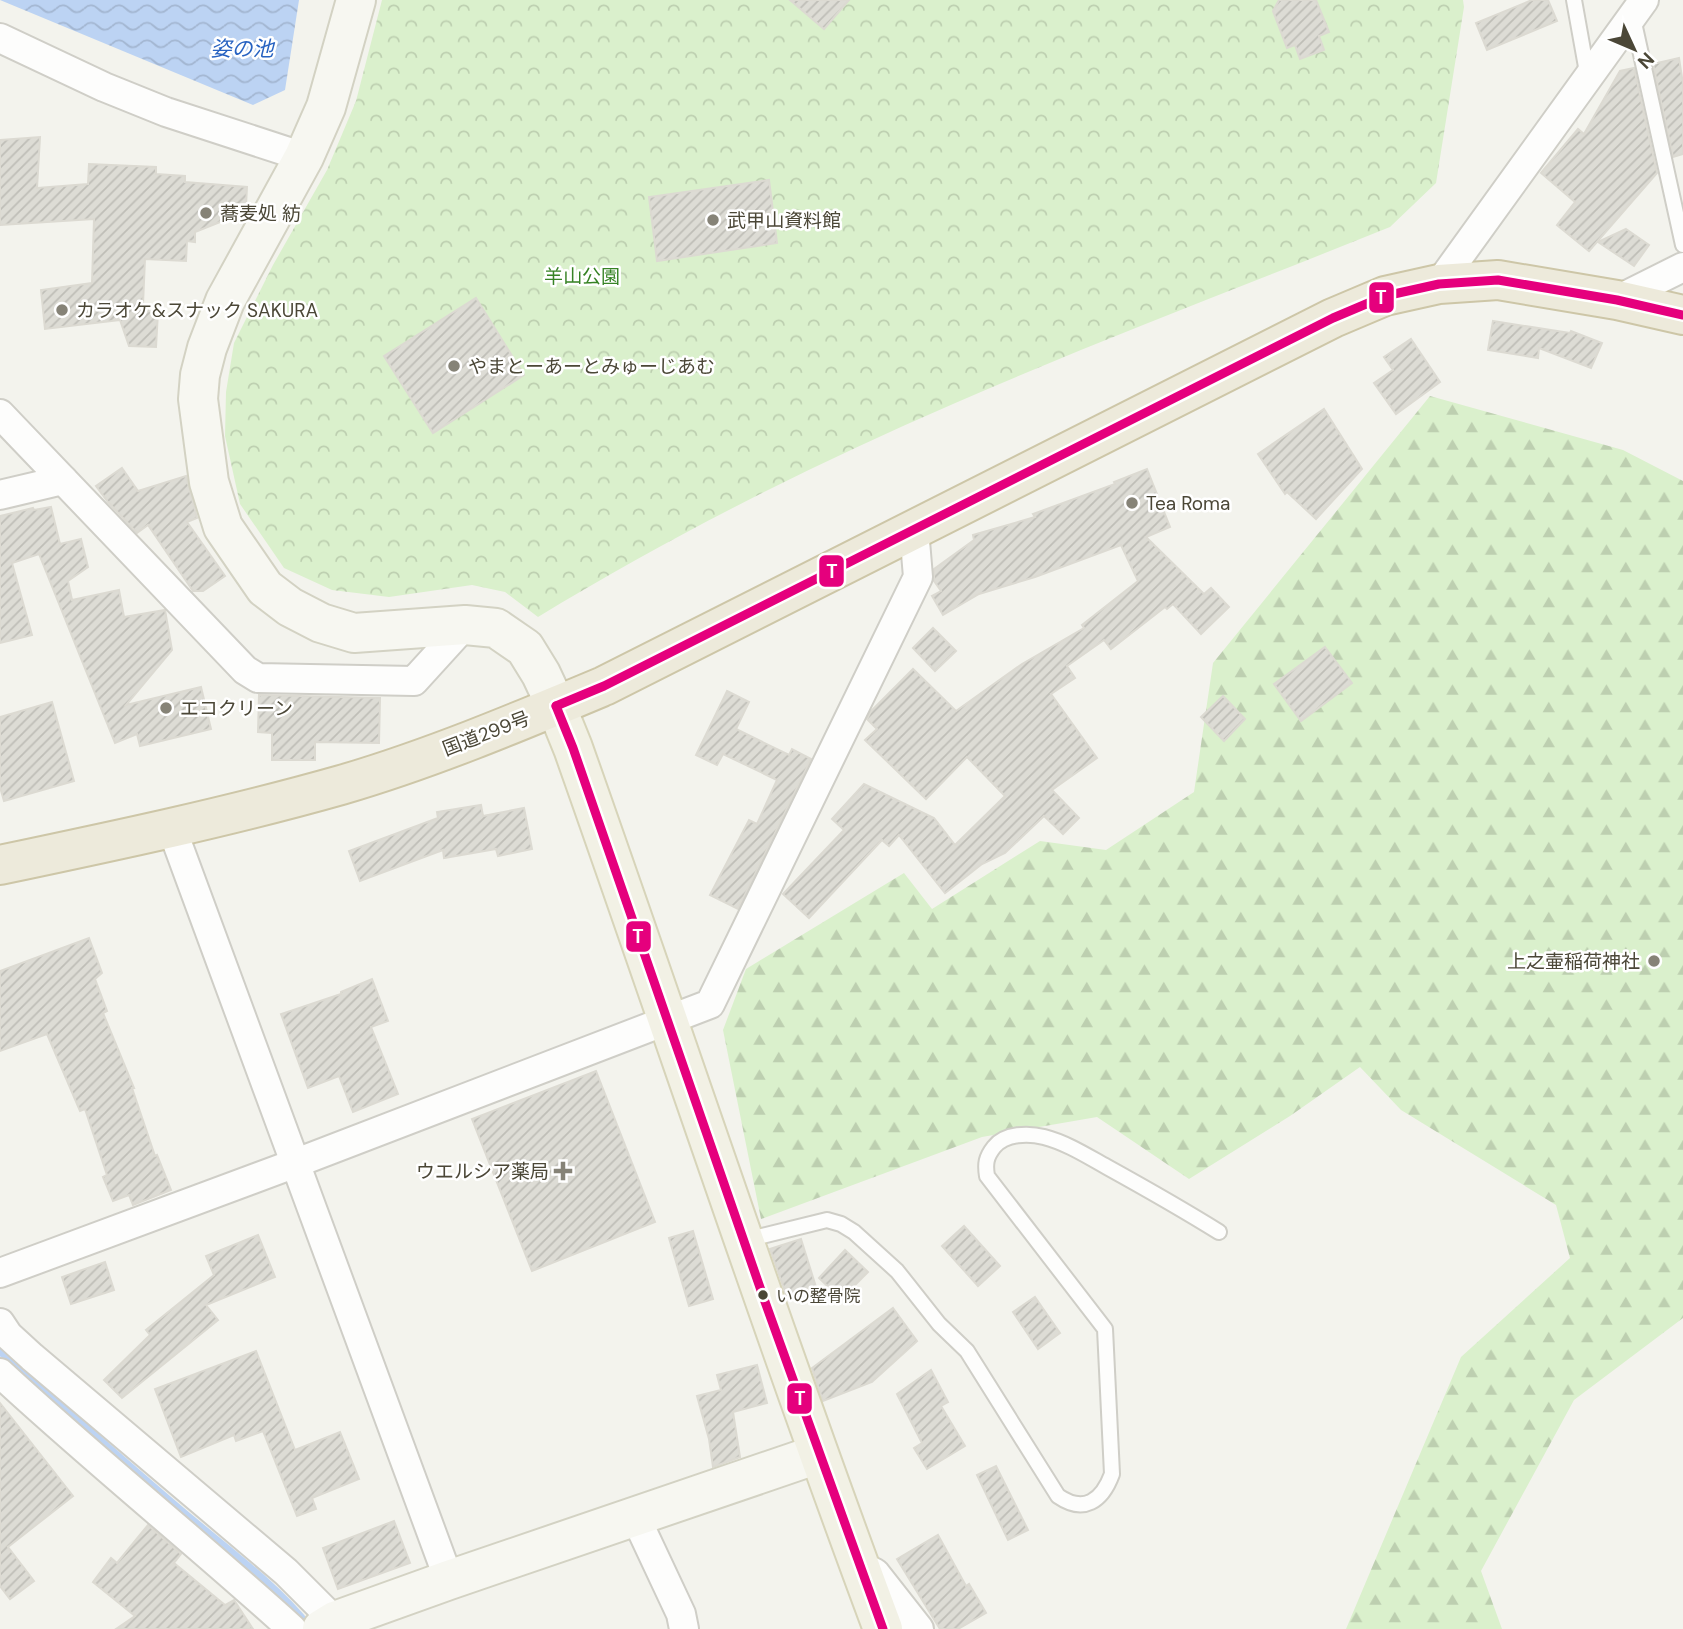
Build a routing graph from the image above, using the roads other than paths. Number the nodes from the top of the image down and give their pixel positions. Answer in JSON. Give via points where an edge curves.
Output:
{"nodes":[{"id":1,"x":355,"y":0,"type":"edge"},
{"id":2,"x":1574,"y":0,"type":"edge"},
{"id":3,"x":1638,"y":8,"type":"edge"},
{"id":4,"x":0,"y":38,"type":"edge"},
{"id":5,"x":1588,"y":80,"type":"junction"},
{"id":6,"x":304,"y":158,"type":"junction"},
{"id":7,"x":1683,"y":245,"type":"edge"},
{"id":8,"x":1683,"y":267,"type":"edge"},
{"id":9,"x":1439,"y":284,"type":"junction"},
{"id":10,"x":1617,"y":300,"type":"junction"},
{"id":11,"x":1683,"y":315,"type":"edge"},
{"id":12,"x":0,"y":414,"type":"edge"},
{"id":13,"x":63,"y":480,"type":"junction"},
{"id":14,"x":0,"y":495,"type":"edge"},
{"id":15,"x":914,"y":529,"type":"junction"},
{"id":16,"x":465,"y":625,"type":"junction"},
{"id":17,"x":556,"y":706,"type":"junction"},
{"id":18,"x":172,"y":829,"type":"junction"},
{"id":19,"x":0,"y":865,"type":"edge"},
{"id":20,"x":669,"y":1021,"type":"junction"},
{"id":21,"x":296,"y":1163,"type":"junction"},
{"id":22,"x":1219,"y":1232,"type":"dead end"},
{"id":23,"x":745,"y":1241,"type":"junction"},
{"id":24,"x":0,"y":1273,"type":"edge"},
{"id":25,"x":0,"y":1323,"type":"edge"},
{"id":26,"x":0,"y":1373,"type":"edge"},
{"id":27,"x":818,"y":1454,"type":"junction"},
{"id":28,"x":635,"y":1516,"type":"junction"},
{"id":29,"x":859,"y":1564,"type":"junction"},
{"id":30,"x":449,"y":1580,"type":"junction"},
{"id":31,"x":332,"y":1627,"type":"edge"},
{"id":32,"x":292,"y":1629,"type":"edge"},
{"id":33,"x":684,"y":1629,"type":"edge"},
{"id":34,"x":883,"y":1629,"type":"edge"},
{"id":35,"x":919,"y":1629,"type":"edge"}],
"edges":[{"from":1,"to":6,"type":"street","via":[[326,107]]},
{"from":2,"to":5,"type":"lane"},
{"from":3,"to":5,"type":"street"},
{"from":3,"to":7,"type":"lane"},
{"from":4,"to":6,"type":"street","via":[[166,112]]},
{"from":5,"to":9,"type":"street"},
{"from":6,"to":16,"type":"street","via":[[225,301],[200,374],[198,399],[209,482],[223,527],[265,588],[321,623],[355,633]]},
{"from":8,"to":10,"type":"street"},
{"from":9,"to":10,"type":"highway","name":"国道299号","via":[[1498,280]]},
{"from":9,"to":15,"type":"highway","name":"国道299号","via":[[1384,296],[1333,318]]},
{"from":10,"to":11,"type":"highway","name":"国道299号"},
{"from":12,"to":13,"type":"street"},
{"from":13,"to":14,"type":"street"},
{"from":13,"to":16,"type":"street","via":[[245,670],[258,678],[414,681]]},
{"from":15,"to":17,"type":"highway","name":"国道299号"},
{"from":15,"to":20,"type":"street","via":[[918,577],[710,1004]]},
{"from":16,"to":17,"type":"street","via":[[496,628],[525,649]]},
{"from":17,"to":18,"type":"highway","name":"国道299号","via":[[343,784]]},
{"from":17,"to":20,"type":"main road"},
{"from":18,"to":19,"type":"highway","name":"国道299号"},
{"from":18,"to":21,"type":"street"},
{"from":20,"to":21,"type":"street"},
{"from":20,"to":23,"type":"main road"},
{"from":21,"to":24,"type":"street"},
{"from":21,"to":30,"type":"street"},
{"from":22,"to":23,"type":"lane","via":[[1066,1144],[1043,1136],[1009,1137],[989,1153],[987,1176],[1105,1329],[1112,1474],[1106,1490],[1083,1505],[1069,1504],[1058,1496],[967,1351],[897,1271],[854,1232],[827,1220]]},
{"from":23,"to":27,"type":"main road"},
{"from":25,"to":31,"type":"street","via":[[32,1357],[286,1572]]},
{"from":26,"to":32,"type":"street"},
{"from":27,"to":28,"type":"street"},
{"from":27,"to":29,"type":"main road"},
{"from":28,"to":30,"type":"street"},
{"from":28,"to":33,"type":"street"},
{"from":29,"to":34,"type":"main road"},
{"from":29,"to":35,"type":"street","via":[[875,1573]]},
{"from":30,"to":31,"type":"street"}]}
